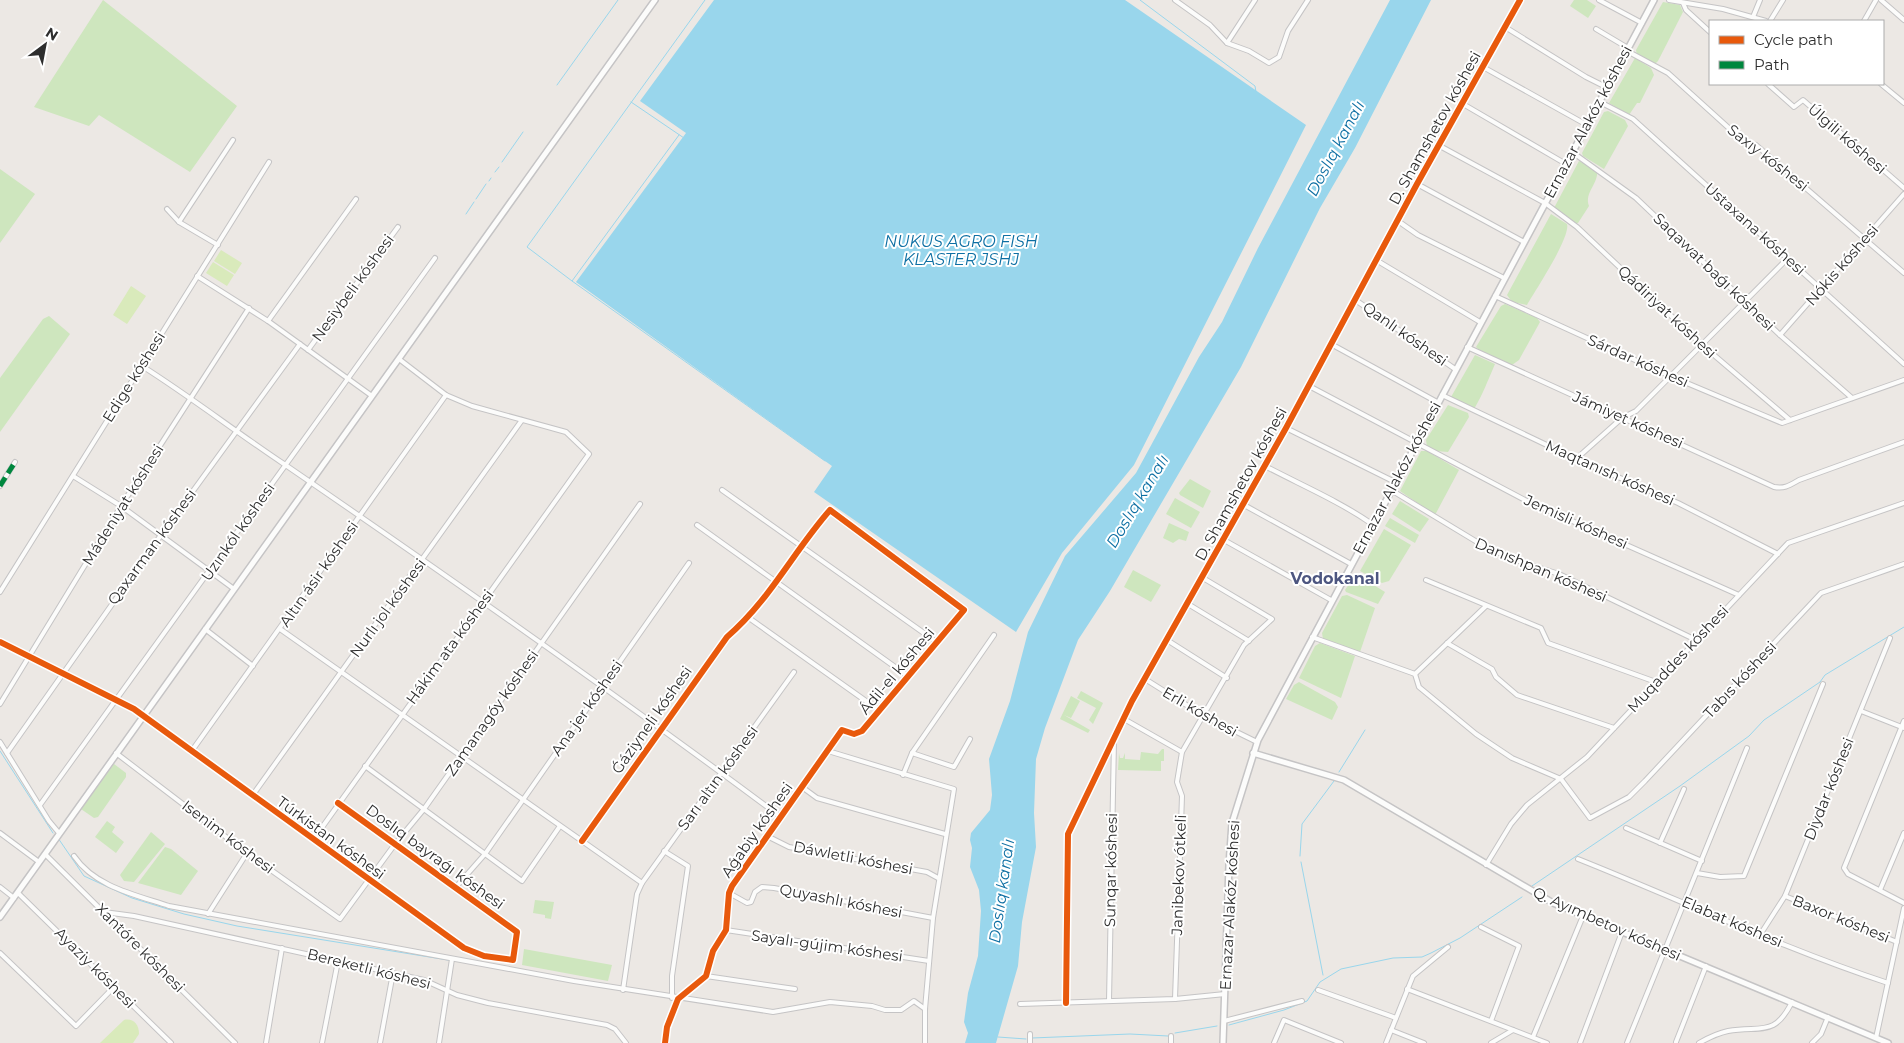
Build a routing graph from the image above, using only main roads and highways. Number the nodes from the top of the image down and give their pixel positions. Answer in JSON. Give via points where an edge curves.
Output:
{"nodes":[{"id":1,"x":655,"y":0,"type":"edge"},
{"id":2,"x":1654,"y":0,"type":"edge"},
{"id":3,"x":1253,"y":753,"type":"junction"},
{"id":4,"x":0,"y":917,"type":"edge"},
{"id":5,"x":1223,"y":1043,"type":"edge"},
{"id":6,"x":1888,"y":1043,"type":"edge"}],
"edges":[{"from":1,"to":4,"type":"main road"},
{"from":2,"to":3,"type":"main road","name":"Ernazar Alakóz kóshesi","via":[[1331,600]]},
{"from":3,"to":5,"type":"main road","name":"Ernazar Alakóz kóshesi","via":[[1232,823]]},
{"from":3,"to":6,"type":"main road","name":"Q. Ayımbetov kóshesi","via":[[1344,780],[1530,890],[1583,916]]}]}
